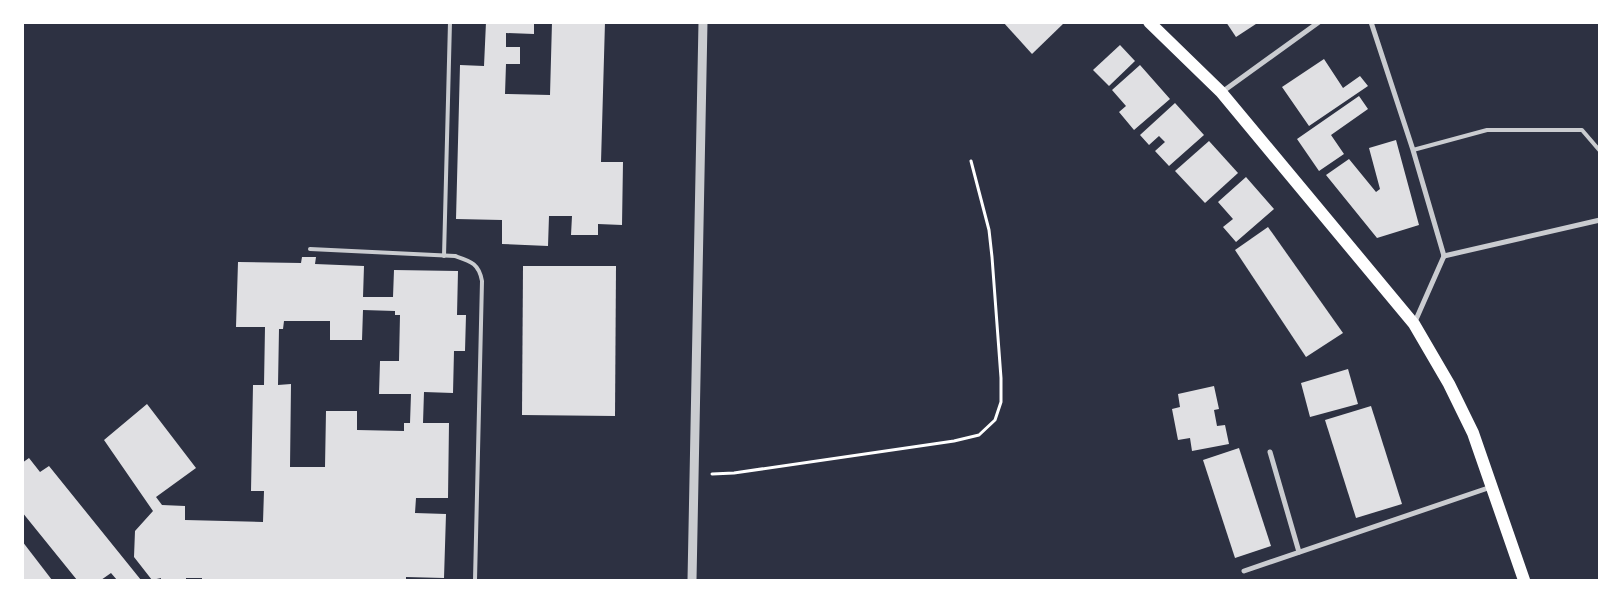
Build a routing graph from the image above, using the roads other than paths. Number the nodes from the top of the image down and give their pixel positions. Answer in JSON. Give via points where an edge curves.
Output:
{"nodes":[{"id":1,"x":450,"y":22,"type":"edge"},
{"id":2,"x":704,"y":22,"type":"edge"},
{"id":3,"x":1149,"y":22,"type":"edge"},
{"id":4,"x":1319,"y":22,"type":"edge"},
{"id":5,"x":1371,"y":22,"type":"edge"},
{"id":6,"x":1221,"y":92,"type":"junction"},
{"id":7,"x":1413,"y":150,"type":"junction"},
{"id":8,"x":1600,"y":151,"type":"edge"},
{"id":9,"x":1600,"y":220,"type":"edge"},
{"id":10,"x":310,"y":249,"type":"dead end"},
{"id":11,"x":444,"y":256,"type":"junction"},
{"id":12,"x":1444,"y":256,"type":"junction"},
{"id":13,"x":1414,"y":324,"type":"junction"},
{"id":14,"x":1270,"y":452,"type":"dead end"},
{"id":15,"x":1491,"y":487,"type":"junction"},
{"id":16,"x":1299,"y":552,"type":"junction"},
{"id":17,"x":1244,"y":571,"type":"dead end"},
{"id":18,"x":475,"y":580,"type":"edge"},
{"id":19,"x":692,"y":580,"type":"edge"},
{"id":20,"x":1524,"y":580,"type":"edge"}],
"edges":[{"from":1,"to":11,"type":"lane"},
{"from":2,"to":19,"type":"street"},
{"from":3,"to":6,"type":"main road"},
{"from":4,"to":6,"type":"street"},
{"from":5,"to":7,"type":"street"},
{"from":6,"to":13,"type":"main road"},
{"from":7,"to":8,"type":"lane","via":[[1487,130],[1582,130]]},
{"from":7,"to":12,"type":"street"},
{"from":9,"to":12,"type":"street"},
{"from":10,"to":11,"type":"lane"},
{"from":11,"to":18,"type":"lane","via":[[455,256],[476,265],[482,281]]},
{"from":12,"to":13,"type":"street"},
{"from":13,"to":15,"type":"main road","via":[[1473,433]]},
{"from":14,"to":16,"type":"street"},
{"from":15,"to":16,"type":"street"},
{"from":15,"to":20,"type":"main road"},
{"from":16,"to":17,"type":"street"}]}
